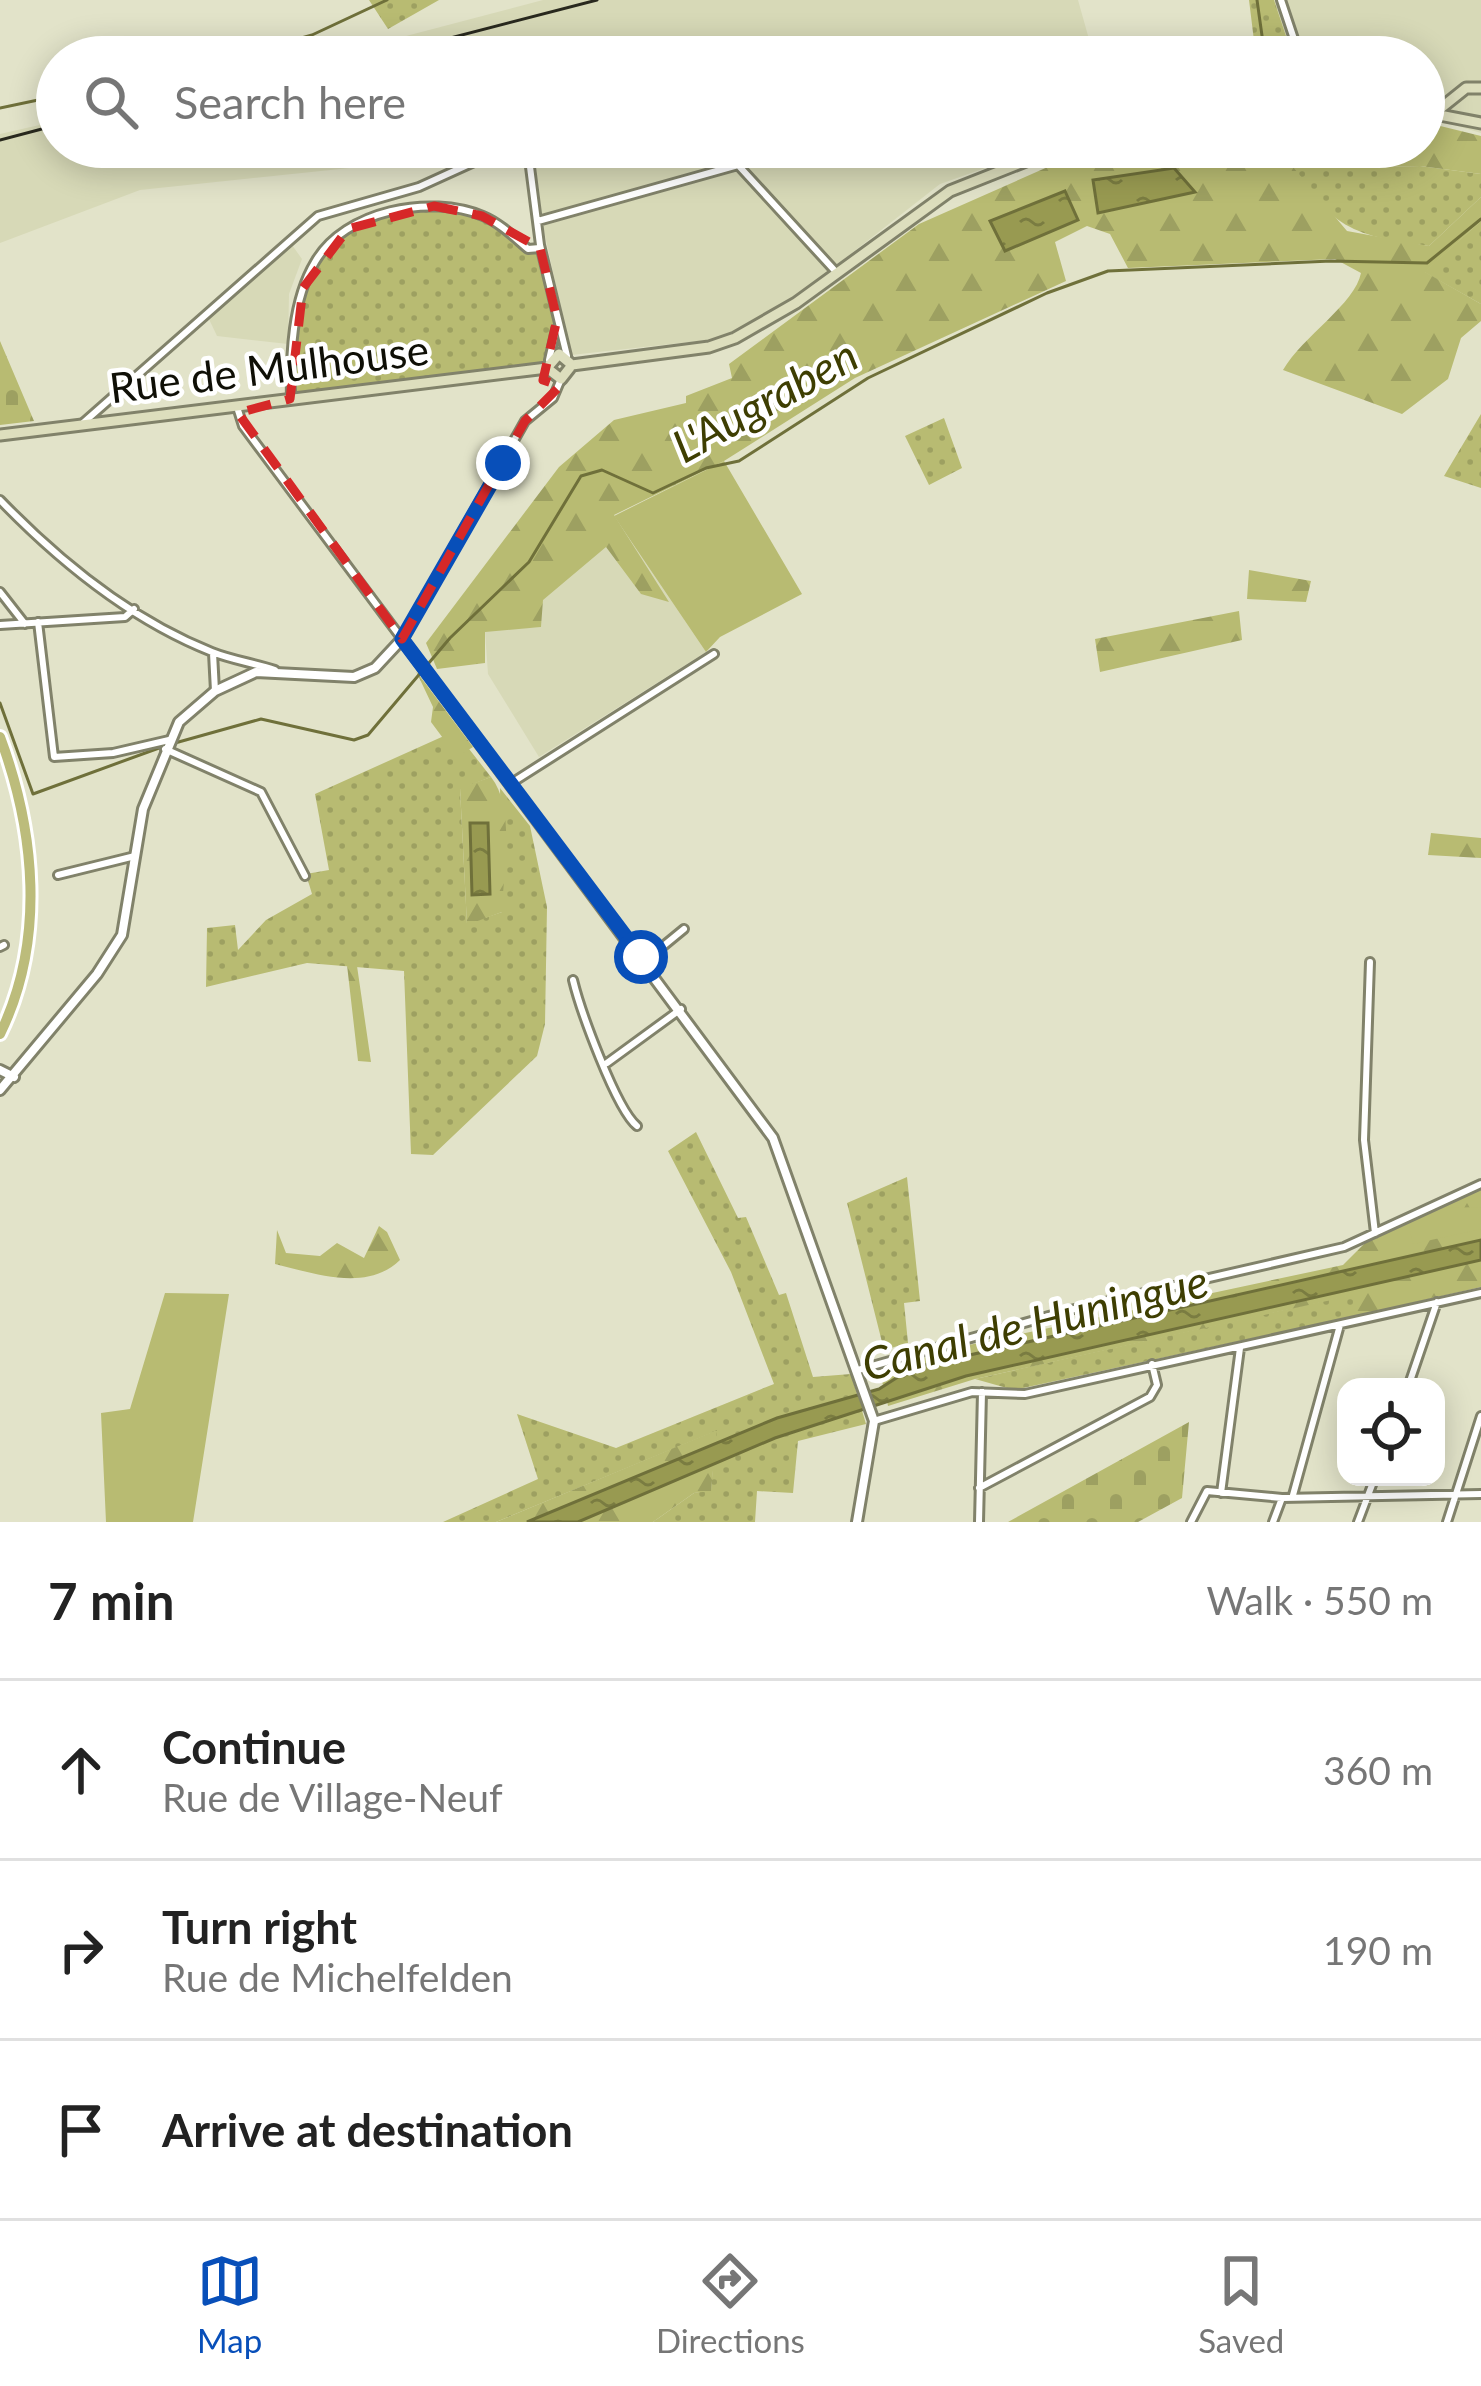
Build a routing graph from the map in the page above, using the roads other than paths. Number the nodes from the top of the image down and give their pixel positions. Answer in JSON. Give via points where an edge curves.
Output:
{"nodes":[{"id":1,"x":1281,"y":0,"type":"edge"},
{"id":2,"x":1293,"y":36,"type":"edge"},
{"id":3,"x":1481,"y":75,"type":"edge"},
{"id":4,"x":1476,"y":88,"type":"edge"},
{"id":5,"x":1455,"y":101,"type":"junction"},
{"id":6,"x":1445,"y":105,"type":"edge"},
{"id":7,"x":1445,"y":115,"type":"edge"},
{"id":8,"x":1457,"y":117,"type":"junction"},
{"id":9,"x":1481,"y":123,"type":"edge"},
{"id":10,"x":464,"y":168,"type":"edge"},
{"id":11,"x":530,"y":168,"type":"edge"},
{"id":12,"x":727,"y":168,"type":"edge"},
{"id":13,"x":741,"y":168,"type":"edge"},
{"id":14,"x":1008,"y":168,"type":"edge"},
{"id":15,"x":538,"y":221,"type":"junction"},
{"id":16,"x":541,"y":248,"type":"junction"},
{"id":17,"x":836,"y":272,"type":"junction"},
{"id":18,"x":556,"y":319,"type":"junction"},
{"id":19,"x":569,"y":360,"type":"junction"},
{"id":20,"x":548,"y":364,"type":"junction"},
{"id":21,"x":561,"y":380,"type":"junction"},
{"id":22,"x":291,"y":399,"type":"junction"},
{"id":23,"x":237,"y":406,"type":"junction"},
{"id":24,"x":81,"y":425,"type":"junction"},
{"id":25,"x":0,"y":435,"type":"edge"},
{"id":26,"x":0,"y":500,"type":"edge"},
{"id":27,"x":0,"y":592,"type":"edge"},
{"id":28,"x":134,"y":609,"type":"junction"},
{"id":29,"x":38,"y":622,"type":"junction"},
{"id":30,"x":25,"y":624,"type":"junction"},
{"id":31,"x":0,"y":625,"type":"edge"},
{"id":32,"x":402,"y":639,"type":"junction"},
{"id":33,"x":213,"y":653,"type":"junction"},
{"id":34,"x":714,"y":654,"type":"dead end"},
{"id":35,"x":245,"y":660,"type":"junction"},
{"id":36,"x":274,"y":670,"type":"junction"},
{"id":37,"x":256,"y":672,"type":"junction"},
{"id":38,"x":215,"y":691,"type":"junction"},
{"id":39,"x":0,"y":737,"type":"edge"},
{"id":40,"x":167,"y":744,"type":"junction"},
{"id":41,"x":509,"y":784,"type":"junction"},
{"id":42,"x":135,"y":856,"type":"junction"},
{"id":43,"x":58,"y":875,"type":"dead end"},
{"id":44,"x":305,"y":876,"type":"dead end"},
{"id":45,"x":684,"y":928,"type":"dead end"},
{"id":46,"x":644,"y":962,"type":"junction"},
{"id":47,"x":1370,"y":962,"type":"dead end"},
{"id":48,"x":573,"y":980,"type":"dead end"},
{"id":49,"x":681,"y":1009,"type":"junction"},
{"id":50,"x":0,"y":1034,"type":"edge"},
{"id":51,"x":607,"y":1063,"type":"junction"},
{"id":52,"x":0,"y":1070,"type":"edge"},
{"id":53,"x":14,"y":1077,"type":"junction"},
{"id":54,"x":2,"y":1092,"type":"edge"},
{"id":55,"x":637,"y":1126,"type":"dead end"},
{"id":56,"x":1481,"y":1184,"type":"edge"},
{"id":57,"x":1375,"y":1233,"type":"junction"},
{"id":58,"x":1481,"y":1293,"type":"edge"},
{"id":59,"x":1437,"y":1302,"type":"junction"},
{"id":60,"x":1340,"y":1325,"type":"junction"},
{"id":61,"x":1240,"y":1348,"type":"junction"},
{"id":62,"x":1151,"y":1364,"type":"junction"},
{"id":63,"x":858,"y":1370,"type":"junction"},
{"id":64,"x":1411,"y":1378,"type":"edge"},
{"id":65,"x":982,"y":1392,"type":"junction"},
{"id":66,"x":1481,"y":1416,"type":"edge"},
{"id":67,"x":873,"y":1418,"type":"junction"},
{"id":68,"x":1372,"y":1486,"type":"edge"},
{"id":69,"x":980,"y":1487,"type":"junction"},
{"id":70,"x":1221,"y":1492,"type":"junction"},
{"id":71,"x":1455,"y":1494,"type":"junction"},
{"id":72,"x":1481,"y":1494,"type":"edge"},
{"id":73,"x":1293,"y":1496,"type":"junction"},
{"id":74,"x":1368,"y":1496,"type":"junction"},
{"id":75,"x":1282,"y":1498,"type":"junction"},
{"id":76,"x":857,"y":1522,"type":"edge"},
{"id":77,"x":979,"y":1522,"type":"edge"},
{"id":78,"x":1191,"y":1522,"type":"edge"},
{"id":79,"x":1273,"y":1522,"type":"edge"},
{"id":80,"x":1358,"y":1522,"type":"edge"},
{"id":81,"x":1447,"y":1522,"type":"edge"}],
"edges":[{"from":1,"to":2,"type":"street"},
{"from":3,"to":4,"type":"street"},
{"from":4,"to":5,"type":"main road"},
{"from":5,"to":6,"type":"main road"},
{"from":5,"to":8,"type":"main road"},
{"from":7,"to":8,"type":"main road"},
{"from":8,"to":9,"type":"main road"},
{"from":10,"to":24,"type":"street","via":[[318,216]]},
{"from":11,"to":15,"type":"street"},
{"from":12,"to":15,"type":"street"},
{"from":13,"to":17,"type":"street"},
{"from":14,"to":17,"type":"main road","via":[[950,191]]},
{"from":15,"to":16,"type":"street"},
{"from":16,"to":18,"type":"street"},
{"from":16,"to":22,"type":"street","via":[[528,249],[482,216],[434,206],[349,229],[323,250],[303,288]]},
{"from":17,"to":19,"type":"main road","via":[[709,347]]},
{"from":18,"to":19,"type":"street"},
{"from":18,"to":20,"type":"street"},
{"from":19,"to":20,"type":"main road","name":"Rue de Mulhouse"},
{"from":19,"to":21,"type":"main road"},
{"from":20,"to":21,"type":"main road"},
{"from":20,"to":22,"type":"main road","name":"Rue de Mulhouse"},
{"from":21,"to":32,"type":"street","via":[[525,421]]},
{"from":22,"to":23,"type":"main road","name":"Rue de Mulhouse"},
{"from":23,"to":24,"type":"main road","name":"Rue de Mulhouse"},
{"from":23,"to":32,"type":"street","via":[[243,426]]},
{"from":24,"to":25,"type":"main road","name":"Rue de Mulhouse"},
{"from":26,"to":28,"type":"street","via":[[62,560]]},
{"from":27,"to":30,"type":"street"},
{"from":28,"to":29,"type":"street","via":[[125,617]]},
{"from":28,"to":33,"type":"street"},
{"from":29,"to":30,"type":"street"},
{"from":29,"to":40,"type":"street","via":[[54,757]]},
{"from":30,"to":31,"type":"street"},
{"from":32,"to":36,"type":"street","via":[[354,677]]},
{"from":32,"to":41,"type":"street"},
{"from":33,"to":35,"type":"street"},
{"from":33,"to":38,"type":"street"},
{"from":34,"to":41,"type":"street"},
{"from":35,"to":36,"type":"street"},
{"from":35,"to":37,"type":"street"},
{"from":36,"to":37,"type":"street"},
{"from":37,"to":38,"type":"street"},
{"from":38,"to":40,"type":"street","via":[[178,722]]},
{"from":39,"to":50,"type":"main road","via":[[32,877],[18,986]]},
{"from":40,"to":42,"type":"street"},
{"from":40,"to":44,"type":"street","via":[[261,792]]},
{"from":41,"to":46,"type":"street"},
{"from":42,"to":43,"type":"street"},
{"from":42,"to":53,"type":"street","via":[[122,935]]},
{"from":45,"to":46,"type":"street"},
{"from":46,"to":49,"type":"street"},
{"from":47,"to":57,"type":"street","via":[[1364,1140]]},
{"from":48,"to":51,"type":"street","via":[[586,1031]]},
{"from":49,"to":51,"type":"street"},
{"from":49,"to":63,"type":"street","via":[[786,1164]]},
{"from":51,"to":55,"type":"street"},
{"from":52,"to":53,"type":"street"},
{"from":53,"to":54,"type":"street"},
{"from":56,"to":57,"type":"street"},
{"from":57,"to":63,"type":"street"},
{"from":58,"to":59,"type":"street"},
{"from":59,"to":60,"type":"street"},
{"from":59,"to":64,"type":"street"},
{"from":60,"to":61,"type":"street"},
{"from":60,"to":73,"type":"street"},
{"from":61,"to":62,"type":"street"},
{"from":61,"to":70,"type":"street"},
{"from":62,"to":65,"type":"street","via":[[1025,1394]]},
{"from":62,"to":69,"type":"street","via":[[1157,1385],[1150,1397]]},
{"from":63,"to":67,"type":"street"},
{"from":65,"to":67,"type":"street"},
{"from":65,"to":69,"type":"street"},
{"from":66,"to":71,"type":"street"},
{"from":67,"to":76,"type":"street"},
{"from":68,"to":74,"type":"street"},
{"from":69,"to":77,"type":"street"},
{"from":70,"to":75,"type":"street"},
{"from":70,"to":78,"type":"street","via":[[1202,1493]]},
{"from":71,"to":72,"type":"street"},
{"from":71,"to":74,"type":"street"},
{"from":71,"to":81,"type":"street"},
{"from":73,"to":74,"type":"street"},
{"from":73,"to":75,"type":"street"},
{"from":74,"to":80,"type":"street"},
{"from":75,"to":79,"type":"street"}]}
